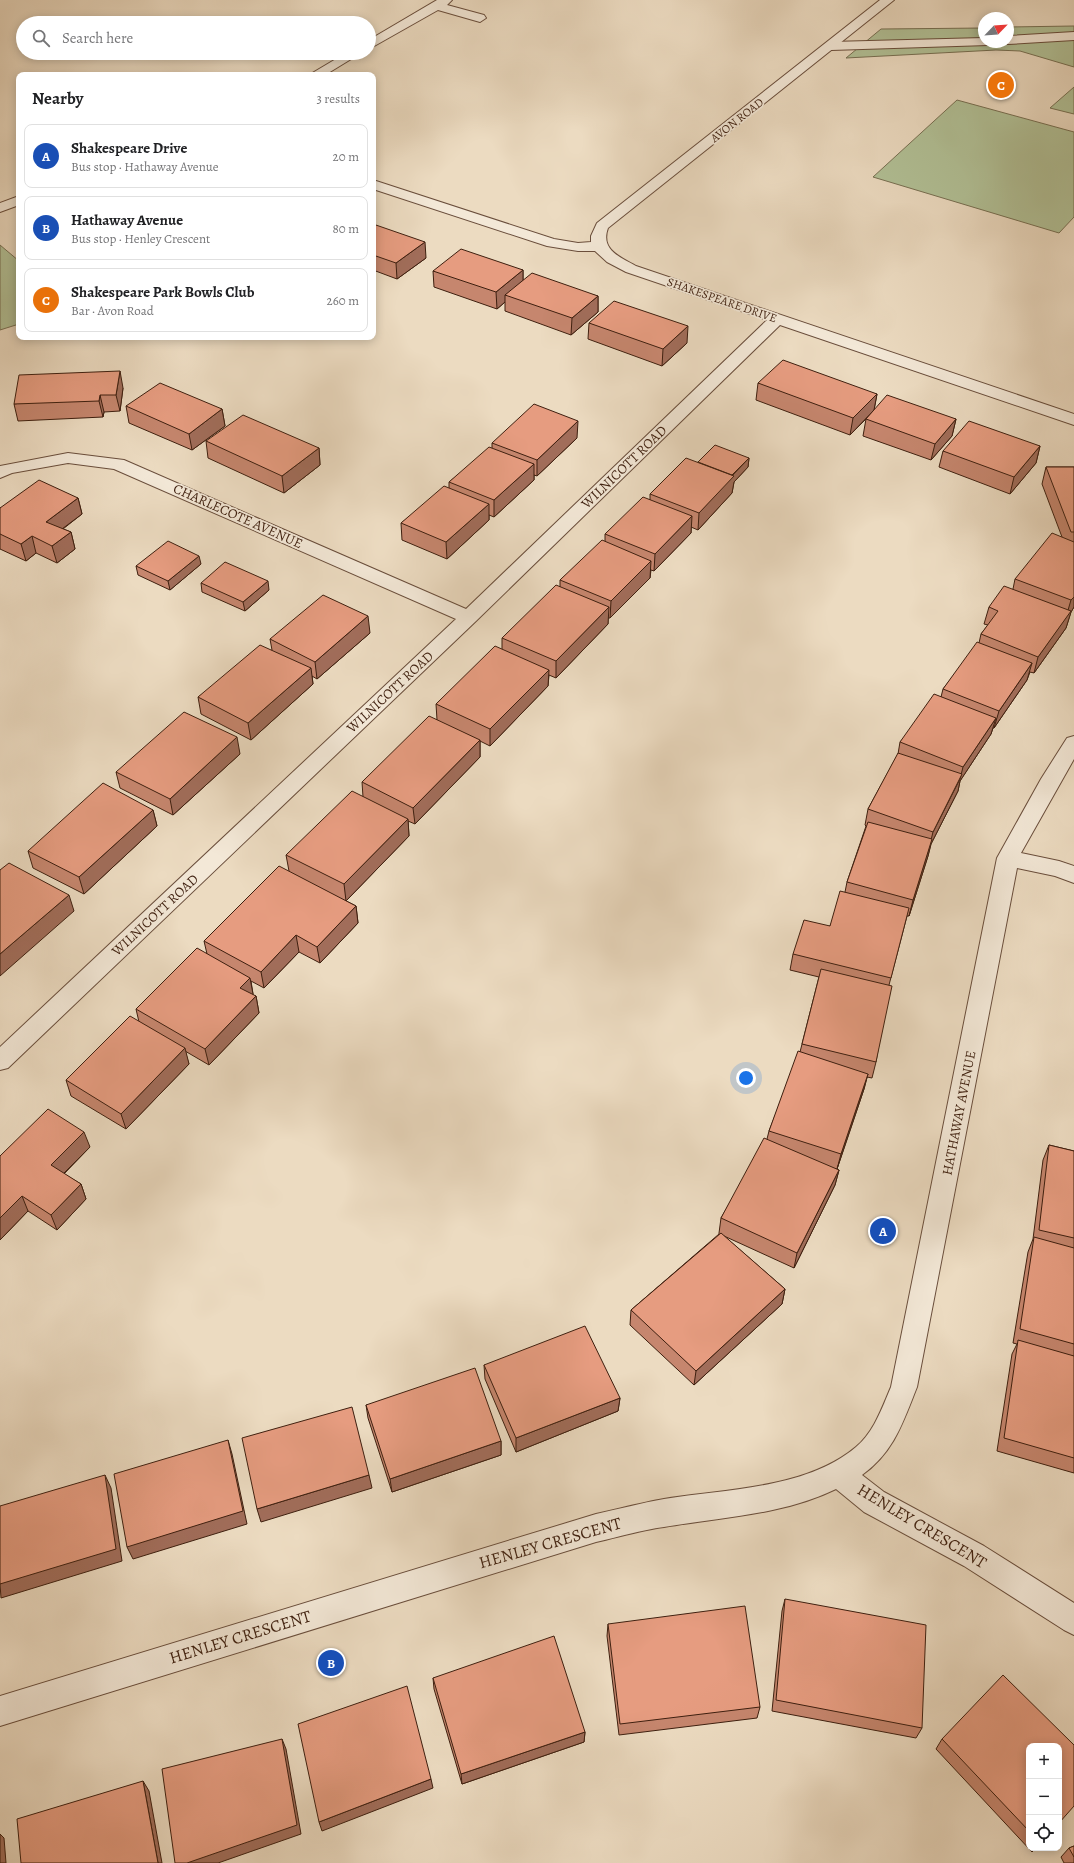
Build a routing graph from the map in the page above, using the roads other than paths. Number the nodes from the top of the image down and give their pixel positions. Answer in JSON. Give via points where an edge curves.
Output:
{"nodes":[{"id":1,"x":888,"y":0,"type":"edge"},
{"id":2,"x":442,"y":3,"type":"edge"},
{"id":3,"x":480,"y":18,"type":"dead end"},
{"id":4,"x":1074,"y":36,"type":"edge"},
{"id":5,"x":1014,"y":40,"type":"edge"},
{"id":6,"x":376,"y":41,"type":"edge"},
{"id":7,"x":978,"y":42,"type":"edge"},
{"id":8,"x":831,"y":46,"type":"junction"},
{"id":9,"x":343,"y":60,"type":"edge"},
{"id":10,"x":321,"y":72,"type":"edge"},
{"id":11,"x":376,"y":189,"type":"edge"},
{"id":12,"x":16,"y":201,"type":"edge"},
{"id":13,"x":0,"y":208,"type":"edge"},
{"id":14,"x":599,"y":246,"type":"junction"},
{"id":15,"x":777,"y":319,"type":"junction"},
{"id":16,"x":1074,"y":420,"type":"edge"},
{"id":17,"x":0,"y":473,"type":"edge"},
{"id":18,"x":469,"y":617,"type":"junction"},
{"id":19,"x":1074,"y":743,"type":"edge"},
{"id":20,"x":1008,"y":858,"type":"junction"},
{"id":21,"x":1074,"y":875,"type":"edge"},
{"id":22,"x":0,"y":1061,"type":"edge"},
{"id":23,"x":839,"y":1474,"type":"junction"},
{"id":24,"x":1074,"y":1620,"type":"edge"},
{"id":25,"x":0,"y":1711,"type":"edge"}],
"edges":[{"from":1,"to":8,"type":"street","name":"AVON ROAD"},
{"from":2,"to":3,"type":"street"},
{"from":2,"to":6,"type":"street"},
{"from":4,"to":5,"type":"street"},
{"from":7,"to":8,"type":"street"},
{"from":8,"to":14,"type":"street","name":"AVON ROAD","via":[[602,226],[598,236]]},
{"from":9,"to":10,"type":"street"},
{"from":11,"to":14,"type":"street","via":[[552,243],[578,247]]},
{"from":12,"to":13,"type":"street"},
{"from":14,"to":15,"type":"street","name":"SHAKESPEARE DRIVE","via":[[612,259],[631,269]]},
{"from":15,"to":16,"type":"street","name":"SHAKESPEARE DRIVE"},
{"from":15,"to":18,"type":"street","name":"WILNICOTT ROAD"},
{"from":17,"to":18,"type":"street","name":"CHARLECOTE AVENUE","via":[[7,469],[68,458],[118,464]]},
{"from":18,"to":22,"type":"street","name":"WILNICOTT ROAD"},
{"from":19,"to":20,"type":"street","name":"HATHAWAY AVENUE","via":[[1051,779]]},
{"from":20,"to":21,"type":"street","via":[[1059,869]]},
{"from":20,"to":23,"type":"street","name":"HATHAWAY AVENUE","via":[[904,1387],[887,1429],[866,1456]]},
{"from":23,"to":24,"type":"street","name":"HENLEY CRESCENT","via":[[874,1502],[974,1556]]},
{"from":23,"to":25,"type":"street","name":"HENLEY CRESCENT","via":[[803,1488],[765,1497],[660,1514],[596,1528]]}]}
